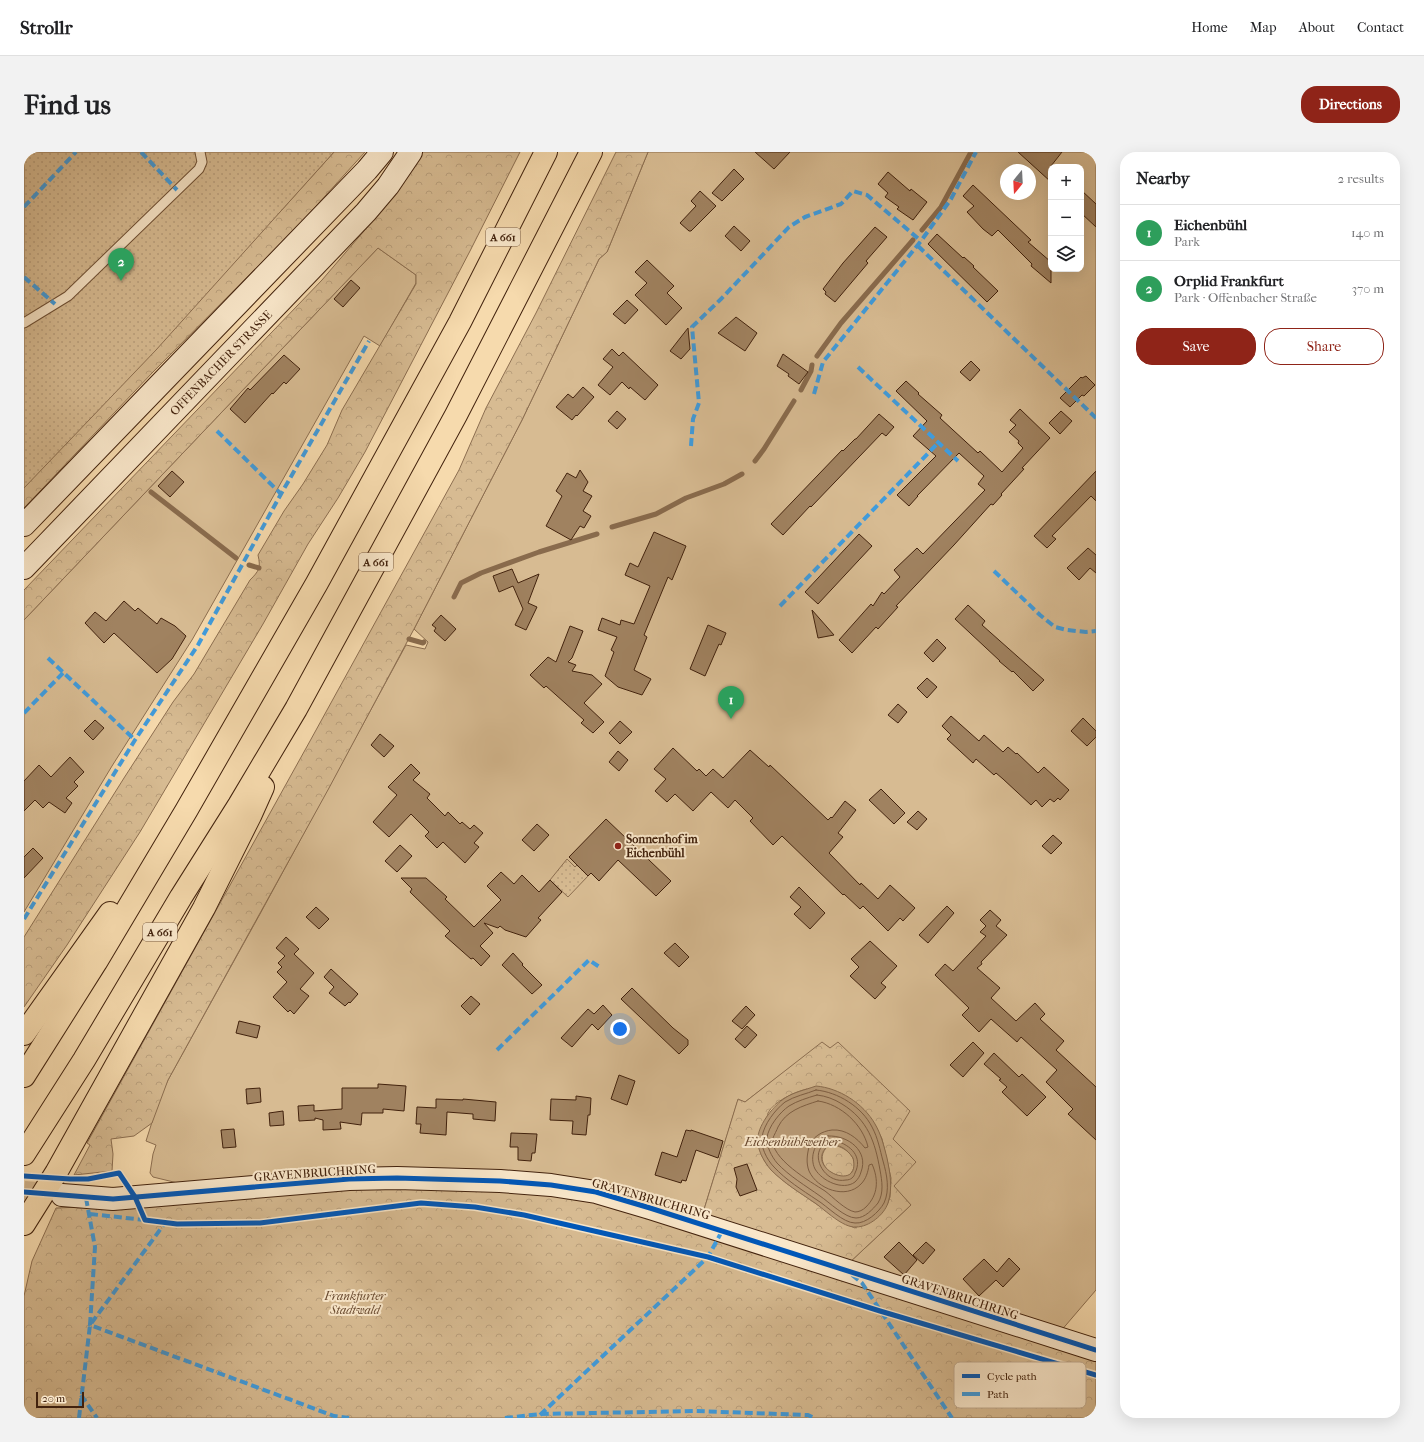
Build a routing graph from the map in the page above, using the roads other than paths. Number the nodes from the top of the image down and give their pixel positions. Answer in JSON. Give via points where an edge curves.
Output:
{"nodes":[{"id":1,"x":200,"y":152,"type":"edge"},
{"id":2,"x":382,"y":152,"type":"edge"},
{"id":3,"x":411,"y":152,"type":"edge"},
{"id":4,"x":546,"y":152,"type":"edge"},
{"id":5,"x":591,"y":152,"type":"edge"},
{"id":6,"x":24,"y":322,"type":"edge"},
{"id":7,"x":24,"y":525,"type":"edge"},
{"id":8,"x":24,"y":568,"type":"edge"},
{"id":9,"x":296,"y":708,"type":"junction"},
{"id":10,"x":186,"y":811,"type":"junction"},
{"id":11,"x":24,"y":1034,"type":"edge"},
{"id":12,"x":24,"y":1076,"type":"edge"},
{"id":13,"x":24,"y":1154,"type":"edge"},
{"id":14,"x":56,"y":1173,"type":"junction"},
{"id":15,"x":62,"y":1195,"type":"tunnel mouth"},
{"id":16,"x":24,"y":1224,"type":"edge"},
{"id":17,"x":24,"y":1243,"type":"edge"},
{"id":18,"x":1096,"y":1350,"type":"edge"}],
"edges":[{"from":1,"to":6,"type":"lane","via":[[202,162],[199,169],[68,296]]},
{"from":2,"to":7,"type":"main road"},
{"from":3,"to":8,"type":"main road","name":"OFFENBACHER STRASSE","via":[[366,212]]},
{"from":4,"to":10,"type":"highway","number":"A 661","via":[[460,322],[317,583]]},
{"from":5,"to":9,"type":"highway","number":"A 661","via":[[456,415]]},
{"from":9,"to":13,"type":"highway","number":"A 661","via":[[84,1060]]},
{"from":9,"to":14,"type":"highway","via":[[250,816],[204,908]]},
{"from":10,"to":11,"type":"highway","via":[[123,894]]},
{"from":10,"to":12,"type":"highway","number":"A 661"},
{"from":14,"to":16,"type":"highway"},
{"from":14,"to":17,"type":"highway"},
{"from":15,"to":18,"type":"main road","name":"GRAVENBRUCHRING","via":[[113,1199],[349,1179],[397,1178],[577,1188],[650,1208]]}]}
